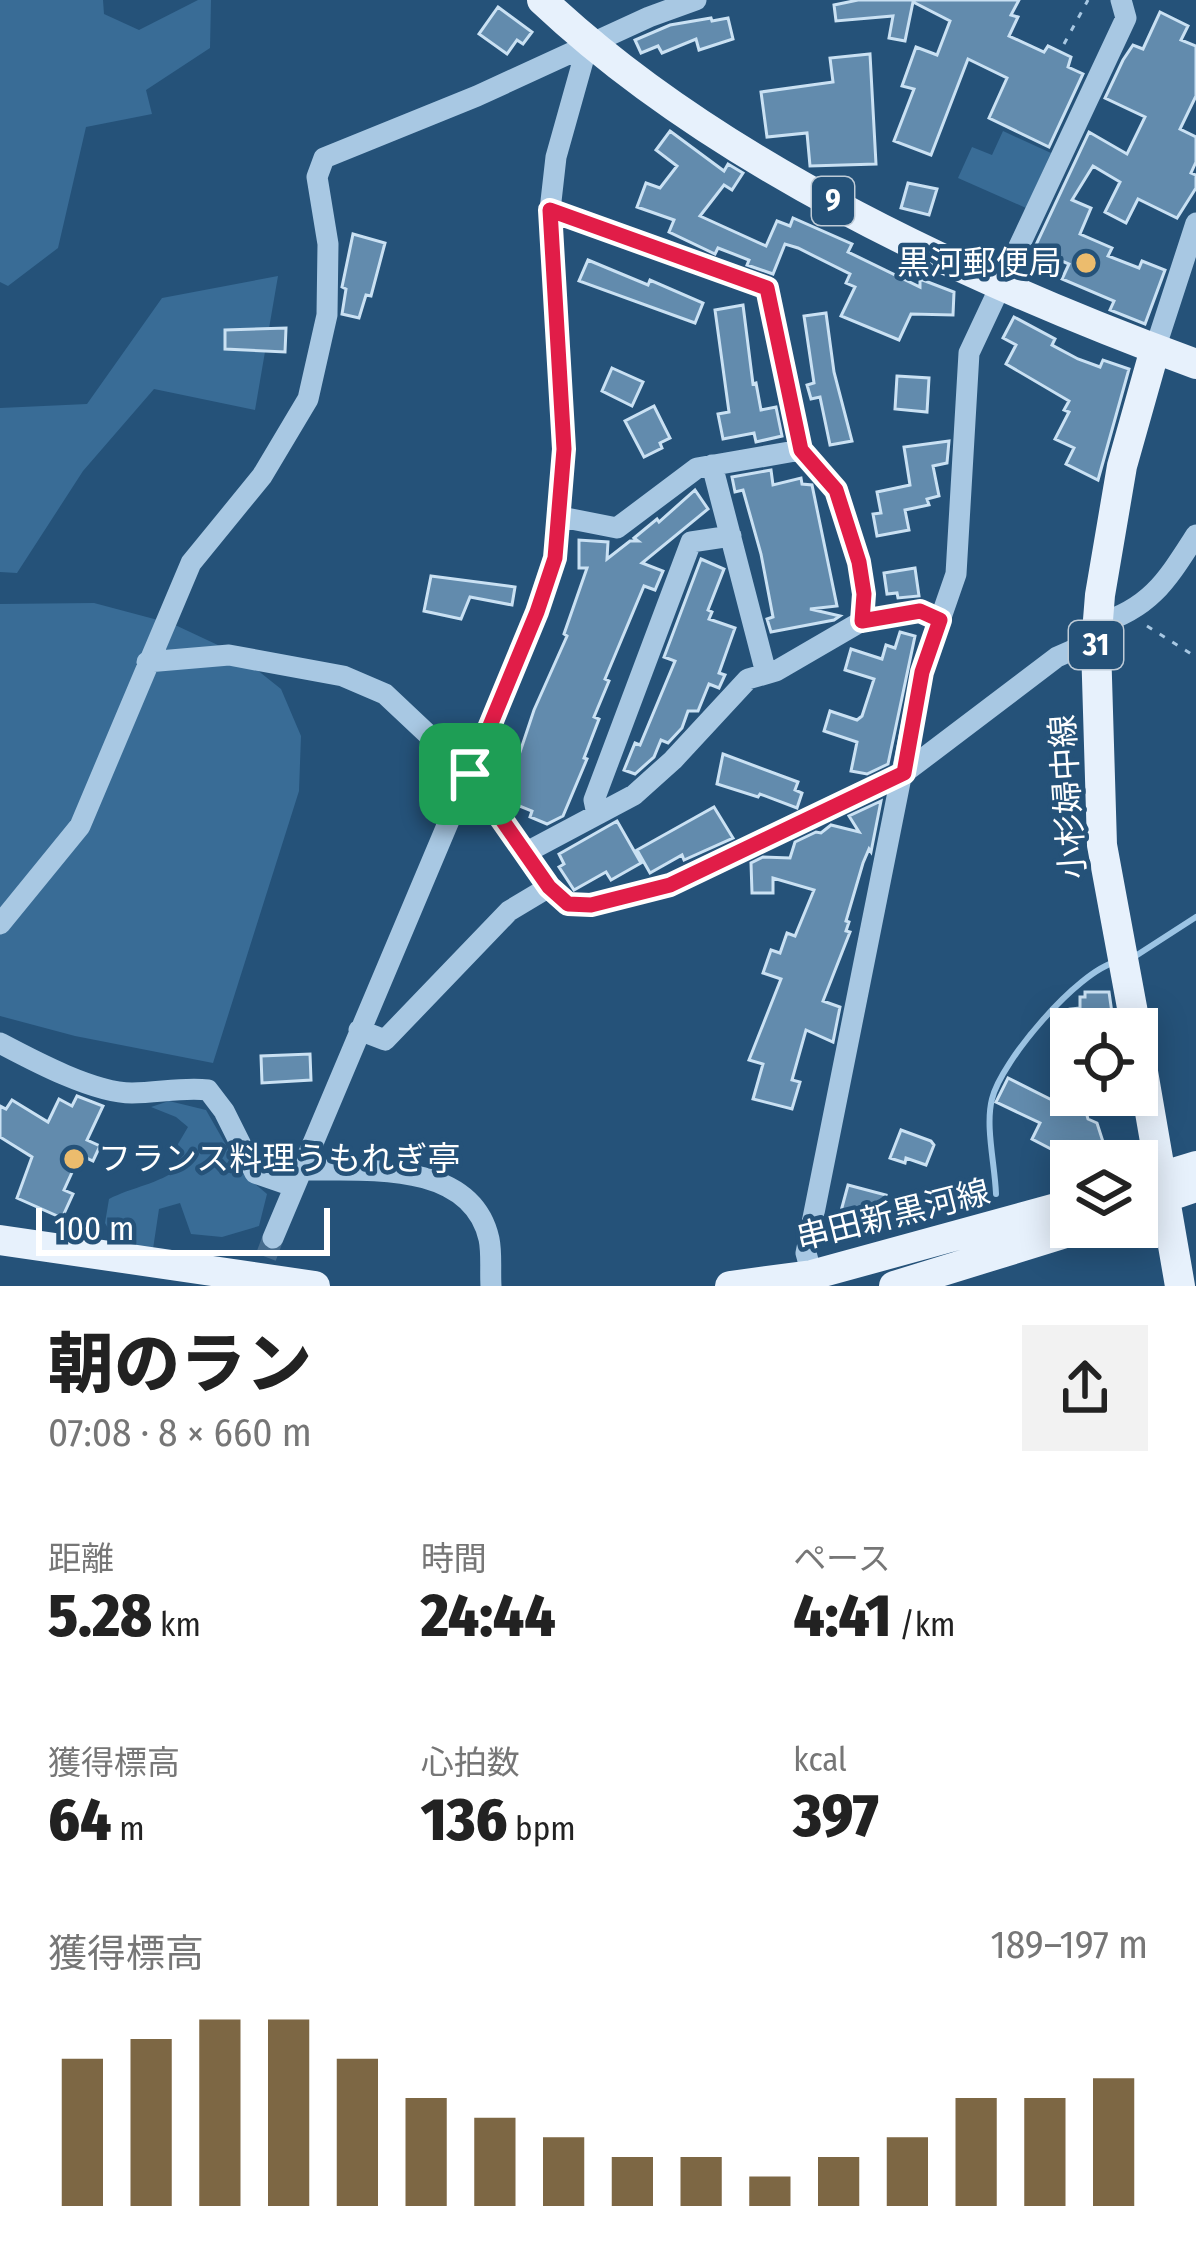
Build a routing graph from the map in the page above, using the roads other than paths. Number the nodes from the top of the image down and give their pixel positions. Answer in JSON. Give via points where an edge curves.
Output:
{"nodes":[{"id":1,"x":542,"y":0,"type":"edge"},
{"id":2,"x":696,"y":0,"type":"edge"},
{"id":3,"x":1121,"y":0,"type":"edge"},
{"id":4,"x":588,"y":43,"type":"junction"},
{"id":5,"x":550,"y":210,"type":"junction"},
{"id":6,"x":1196,"y":223,"type":"edge"},
{"id":7,"x":1000,"y":282,"type":"junction"},
{"id":8,"x":1155,"y":349,"type":"junction"},
{"id":9,"x":1196,"y":364,"type":"edge"},
{"id":10,"x":801,"y":450,"type":"junction"},
{"id":11,"x":712,"y":465,"type":"junction"},
{"id":12,"x":561,"y":517,"type":"junction"},
{"id":13,"x":1196,"y":535,"type":"edge"},
{"id":14,"x":730,"y":536,"type":"junction"},
{"id":15,"x":940,"y":620,"type":"junction"},
{"id":16,"x":862,"y":621,"type":"junction"},
{"id":17,"x":1097,"y":634,"type":"junction"},
{"id":18,"x":147,"y":662,"type":"junction"},
{"id":19,"x":766,"y":674,"type":"junction"},
{"id":20,"x":904,"y":773,"type":"junction"},
{"id":21,"x":470,"y":774,"type":"junction"},
{"id":22,"x":597,"y":814,"type":"junction"},
{"id":23,"x":525,"y":853,"type":"junction"},
{"id":24,"x":549,"y":887,"type":"junction"},
{"id":25,"x":0,"y":924,"type":"edge"},
{"id":26,"x":1132,"y":1008,"type":"edge"},
{"id":27,"x":359,"y":1030,"type":"junction"},
{"id":28,"x":0,"y":1043,"type":"edge"},
{"id":29,"x":1149,"y":1116,"type":"edge"},
{"id":30,"x":1196,"y":1166,"type":"edge"},
{"id":31,"x":297,"y":1178,"type":"junction"},
{"id":32,"x":1160,"y":1190,"type":"edge"},
{"id":33,"x":1050,"y":1210,"type":"edge"},
{"id":34,"x":273,"y":1238,"type":"tunnel mouth"},
{"id":35,"x":1050,"y":1238,"type":"edge"},
{"id":36,"x":0,"y":1240,"type":"edge"},
{"id":37,"x":812,"y":1275,"type":"junction"},
{"id":38,"x":315,"y":1286,"type":"edge"},
{"id":39,"x":490,"y":1286,"type":"edge"},
{"id":40,"x":730,"y":1286,"type":"edge"},
{"id":41,"x":894,"y":1286,"type":"edge"},
{"id":42,"x":1180,"y":1286,"type":"edge"}],
"edges":[{"from":1,"to":4,"type":"main road","number":"9"},
{"from":2,"to":4,"type":"street"},
{"from":3,"to":7,"type":"street","via":[[1126,17]]},
{"from":4,"to":5,"type":"street"},
{"from":4,"to":7,"type":"main road","number":"9","via":[[810,189]]},
{"from":4,"to":18,"type":"street","via":[[323,158],[317,177],[328,315],[308,399],[262,476],[191,563]]},
{"from":5,"to":10,"type":"street","via":[[767,288]]},
{"from":5,"to":12,"type":"street"},
{"from":6,"to":8,"type":"street"},
{"from":7,"to":8,"type":"main road","number":"9"},
{"from":7,"to":15,"type":"street","via":[[969,353],[956,574]]},
{"from":8,"to":9,"type":"main road","number":"9"},
{"from":8,"to":17,"type":"main road","name":"小杉婦中線","number":"31","via":[[1122,466]]},
{"from":10,"to":11,"type":"street"},
{"from":10,"to":16,"type":"street","via":[[836,490],[859,562]]},
{"from":11,"to":12,"type":"street","via":[[617,528]]},
{"from":11,"to":14,"type":"street"},
{"from":12,"to":21,"type":"street","via":[[537,612]]},
{"from":13,"to":17,"type":"street","via":[[1164,585]]},
{"from":14,"to":19,"type":"street"},
{"from":14,"to":22,"type":"street","via":[[691,542],[594,800]]},
{"from":15,"to":16,"type":"street","via":[[920,611]]},
{"from":15,"to":20,"type":"street"},
{"from":16,"to":19,"type":"street"},
{"from":17,"to":20,"type":"street"},
{"from":17,"to":26,"type":"main road","name":"小杉婦中線","number":"31","via":[[1102,845]]},
{"from":18,"to":21,"type":"street","via":[[229,656],[343,676],[385,694]]},
{"from":18,"to":25,"type":"street","via":[[80,826]]},
{"from":19,"to":22,"type":"street","via":[[748,679],[634,795]]},
{"from":20,"to":24,"type":"street","via":[[670,885],[591,905],[568,904]]},
{"from":20,"to":37,"type":"street","via":[[806,1253]]},
{"from":21,"to":23,"type":"street"},
{"from":21,"to":27,"type":"street"},
{"from":22,"to":23,"type":"street"},
{"from":23,"to":24,"type":"street"},
{"from":24,"to":27,"type":"street","via":[[509,911],[386,1040]]},
{"from":27,"to":31,"type":"street"},
{"from":28,"to":31,"type":"street","via":[[128,1094],[208,1090],[255,1172]]},
{"from":29,"to":32,"type":"main road","name":"小杉婦中線","number":"31"},
{"from":30,"to":32,"type":"main road"},
{"from":31,"to":34,"type":"street"},
{"from":31,"to":39,"type":"street","via":[[396,1172],[458,1191],[489,1238]]},
{"from":32,"to":42,"type":"main road","name":"小杉婦中線","number":"31"},
{"from":33,"to":37,"type":"main road","name":"串田新黒河線"},
{"from":35,"to":41,"type":"main road","name":"串田新黒河線"},
{"from":36,"to":38,"type":"main road"},
{"from":37,"to":40,"type":"main road","name":"串田新黒河線"}]}
